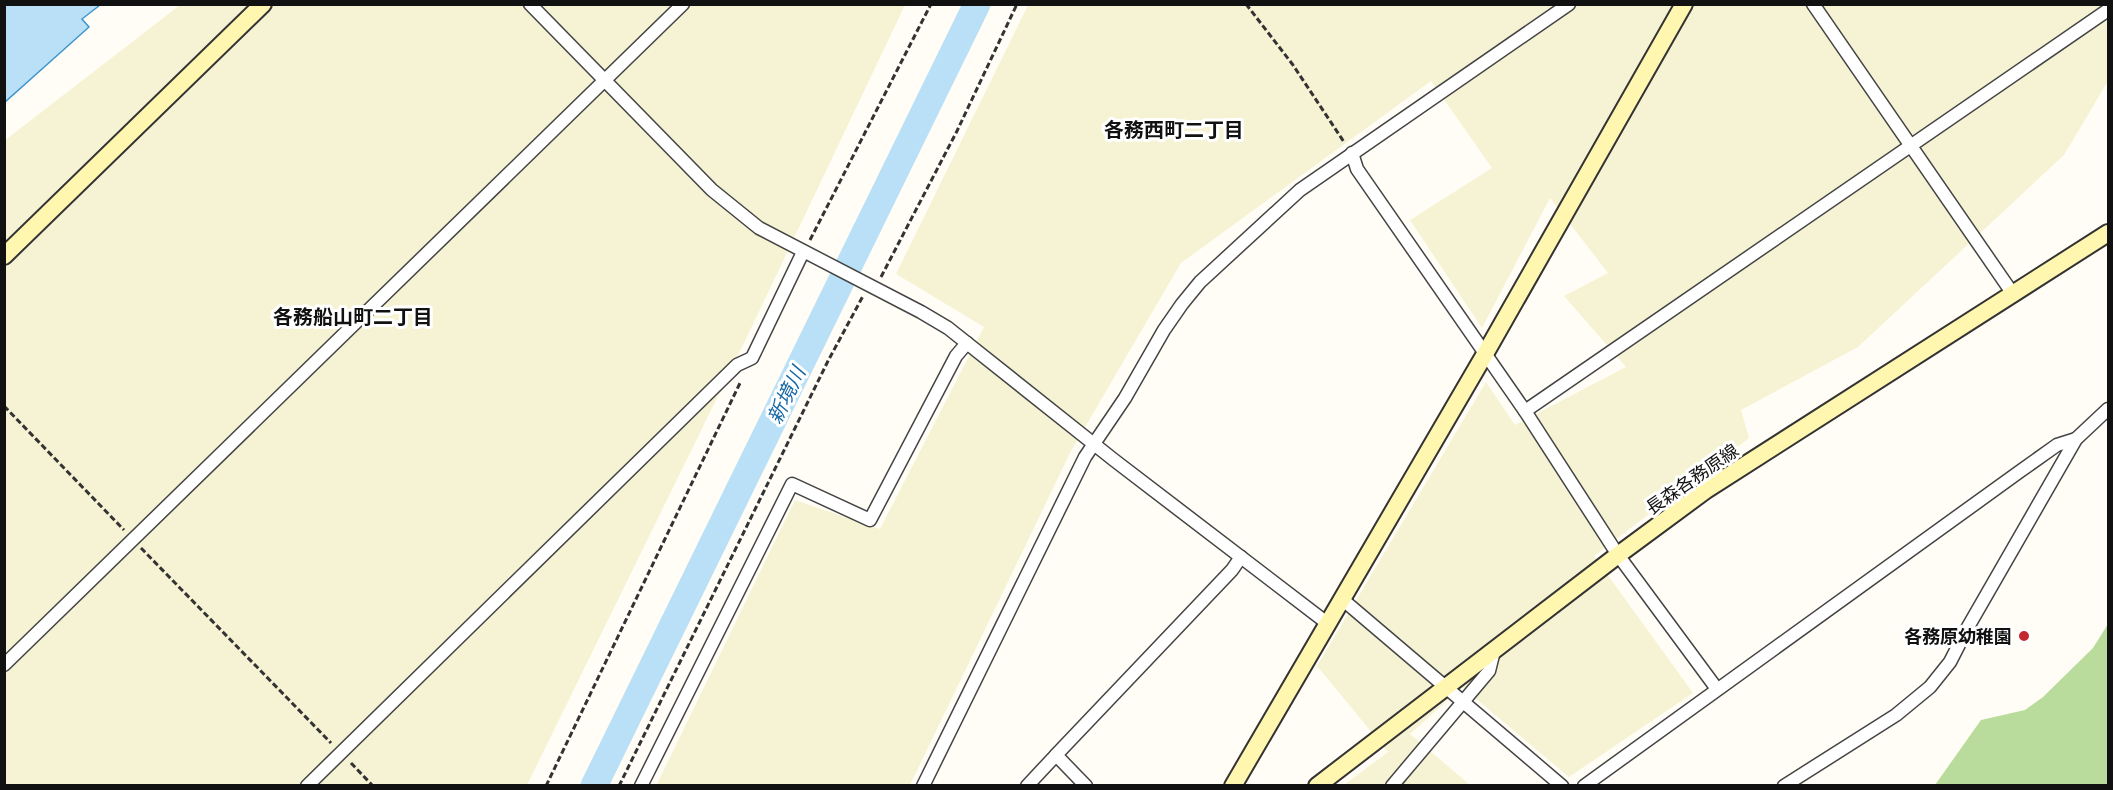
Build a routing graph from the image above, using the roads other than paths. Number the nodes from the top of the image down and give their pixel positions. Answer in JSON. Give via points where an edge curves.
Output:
{"nodes":[{"id":1,"x":263,"y":4,"type":"edge"},
{"id":2,"x":530,"y":4,"type":"edge"},
{"id":3,"x":683,"y":4,"type":"edge"},
{"id":4,"x":1569,"y":4,"type":"edge"},
{"id":5,"x":1684,"y":4,"type":"edge"},
{"id":6,"x":1813,"y":4,"type":"edge"},
{"id":7,"x":2109,"y":10,"type":"edge"},
{"id":8,"x":605,"y":81,"type":"junction"},
{"id":9,"x":1910,"y":147,"type":"junction"},
{"id":10,"x":1352,"y":153,"type":"junction"},
{"id":11,"x":2109,"y":232,"type":"edge"},
{"id":12,"x":803,"y":252,"type":"junction"},
{"id":13,"x":4,"y":256,"type":"edge"},
{"id":14,"x":2013,"y":294,"type":"junction"},
{"id":15,"x":967,"y":343,"type":"junction"},
{"id":16,"x":1485,"y":354,"type":"junction"},
{"id":17,"x":2109,"y":409,"type":"edge"},
{"id":18,"x":1525,"y":411,"type":"junction"},
{"id":19,"x":2076,"y":440,"type":"junction"},
{"id":20,"x":1093,"y":444,"type":"junction"},
{"id":21,"x":1618,"y":555,"type":"junction"},
{"id":22,"x":1241,"y":557,"type":"junction"},
{"id":23,"x":1342,"y":599,"type":"junction"},
{"id":24,"x":1327,"y":623,"type":"junction"},
{"id":25,"x":1494,"y":651,"type":"junction"},
{"id":26,"x":4,"y":665,"type":"edge"},
{"id":27,"x":1445,"y":688,"type":"junction"},
{"id":28,"x":1717,"y":689,"type":"junction"},
{"id":29,"x":1464,"y":702,"type":"junction"},
{"id":30,"x":1056,"y":755,"type":"junction"},
{"id":31,"x":307,"y":786,"type":"edge"},
{"id":32,"x":641,"y":786,"type":"edge"},
{"id":33,"x":923,"y":786,"type":"edge"},
{"id":34,"x":1027,"y":786,"type":"edge"},
{"id":35,"x":1086,"y":786,"type":"edge"},
{"id":36,"x":1233,"y":786,"type":"edge"},
{"id":37,"x":1317,"y":786,"type":"edge"},
{"id":38,"x":1392,"y":786,"type":"edge"},
{"id":39,"x":1563,"y":786,"type":"edge"},
{"id":40,"x":1584,"y":786,"type":"edge"},
{"id":41,"x":1785,"y":786,"type":"edge"}],
"edges":[{"from":1,"to":13,"type":"street"},
{"from":2,"to":8,"type":"street"},
{"from":3,"to":8,"type":"street"},
{"from":4,"to":10,"type":"street"},
{"from":5,"to":16,"type":"street"},
{"from":6,"to":9,"type":"street"},
{"from":7,"to":9,"type":"street"},
{"from":8,"to":12,"type":"street","via":[[712,190],[759,228]]},
{"from":8,"to":26,"type":"street"},
{"from":9,"to":14,"type":"street"},
{"from":9,"to":18,"type":"street"},
{"from":10,"to":16,"type":"street","via":[[1357,169]]},
{"from":10,"to":20,"type":"street","via":[[1300,190],[1200,282],[1164,330]]},
{"from":11,"to":14,"type":"street","name":"長森各務原線"},
{"from":12,"to":15,"type":"street","via":[[921,312]]},
{"from":12,"to":31,"type":"street","via":[[752,358],[737,365]]},
{"from":14,"to":21,"type":"street","name":"長森各務原線","via":[[1707,490]]},
{"from":15,"to":20,"type":"street"},
{"from":15,"to":32,"type":"street","via":[[956,356],[870,520],[792,484]]},
{"from":16,"to":18,"type":"street"},
{"from":16,"to":23,"type":"street"},
{"from":17,"to":19,"type":"street"},
{"from":18,"to":21,"type":"street"},
{"from":19,"to":28,"type":"street","via":[[2057,445]]},
{"from":19,"to":41,"type":"street","via":[[1950,662],[1930,687],[1896,715]]},
{"from":20,"to":22,"type":"street"},
{"from":20,"to":33,"type":"street"},
{"from":21,"to":25,"type":"street","name":"長森各務原線"},
{"from":21,"to":28,"type":"street"},
{"from":22,"to":24,"type":"street"},
{"from":22,"to":30,"type":"street"},
{"from":23,"to":24,"type":"street"},
{"from":23,"to":27,"type":"street"},
{"from":24,"to":36,"type":"street"},
{"from":25,"to":27,"type":"street","name":"長森各務原線"},
{"from":25,"to":29,"type":"street","via":[[1489,671]]},
{"from":27,"to":29,"type":"street"},
{"from":27,"to":37,"type":"street","name":"長森各務原線"},
{"from":28,"to":40,"type":"street"},
{"from":29,"to":38,"type":"street"},
{"from":29,"to":39,"type":"street"},
{"from":30,"to":34,"type":"street"},
{"from":30,"to":35,"type":"street"}]}
